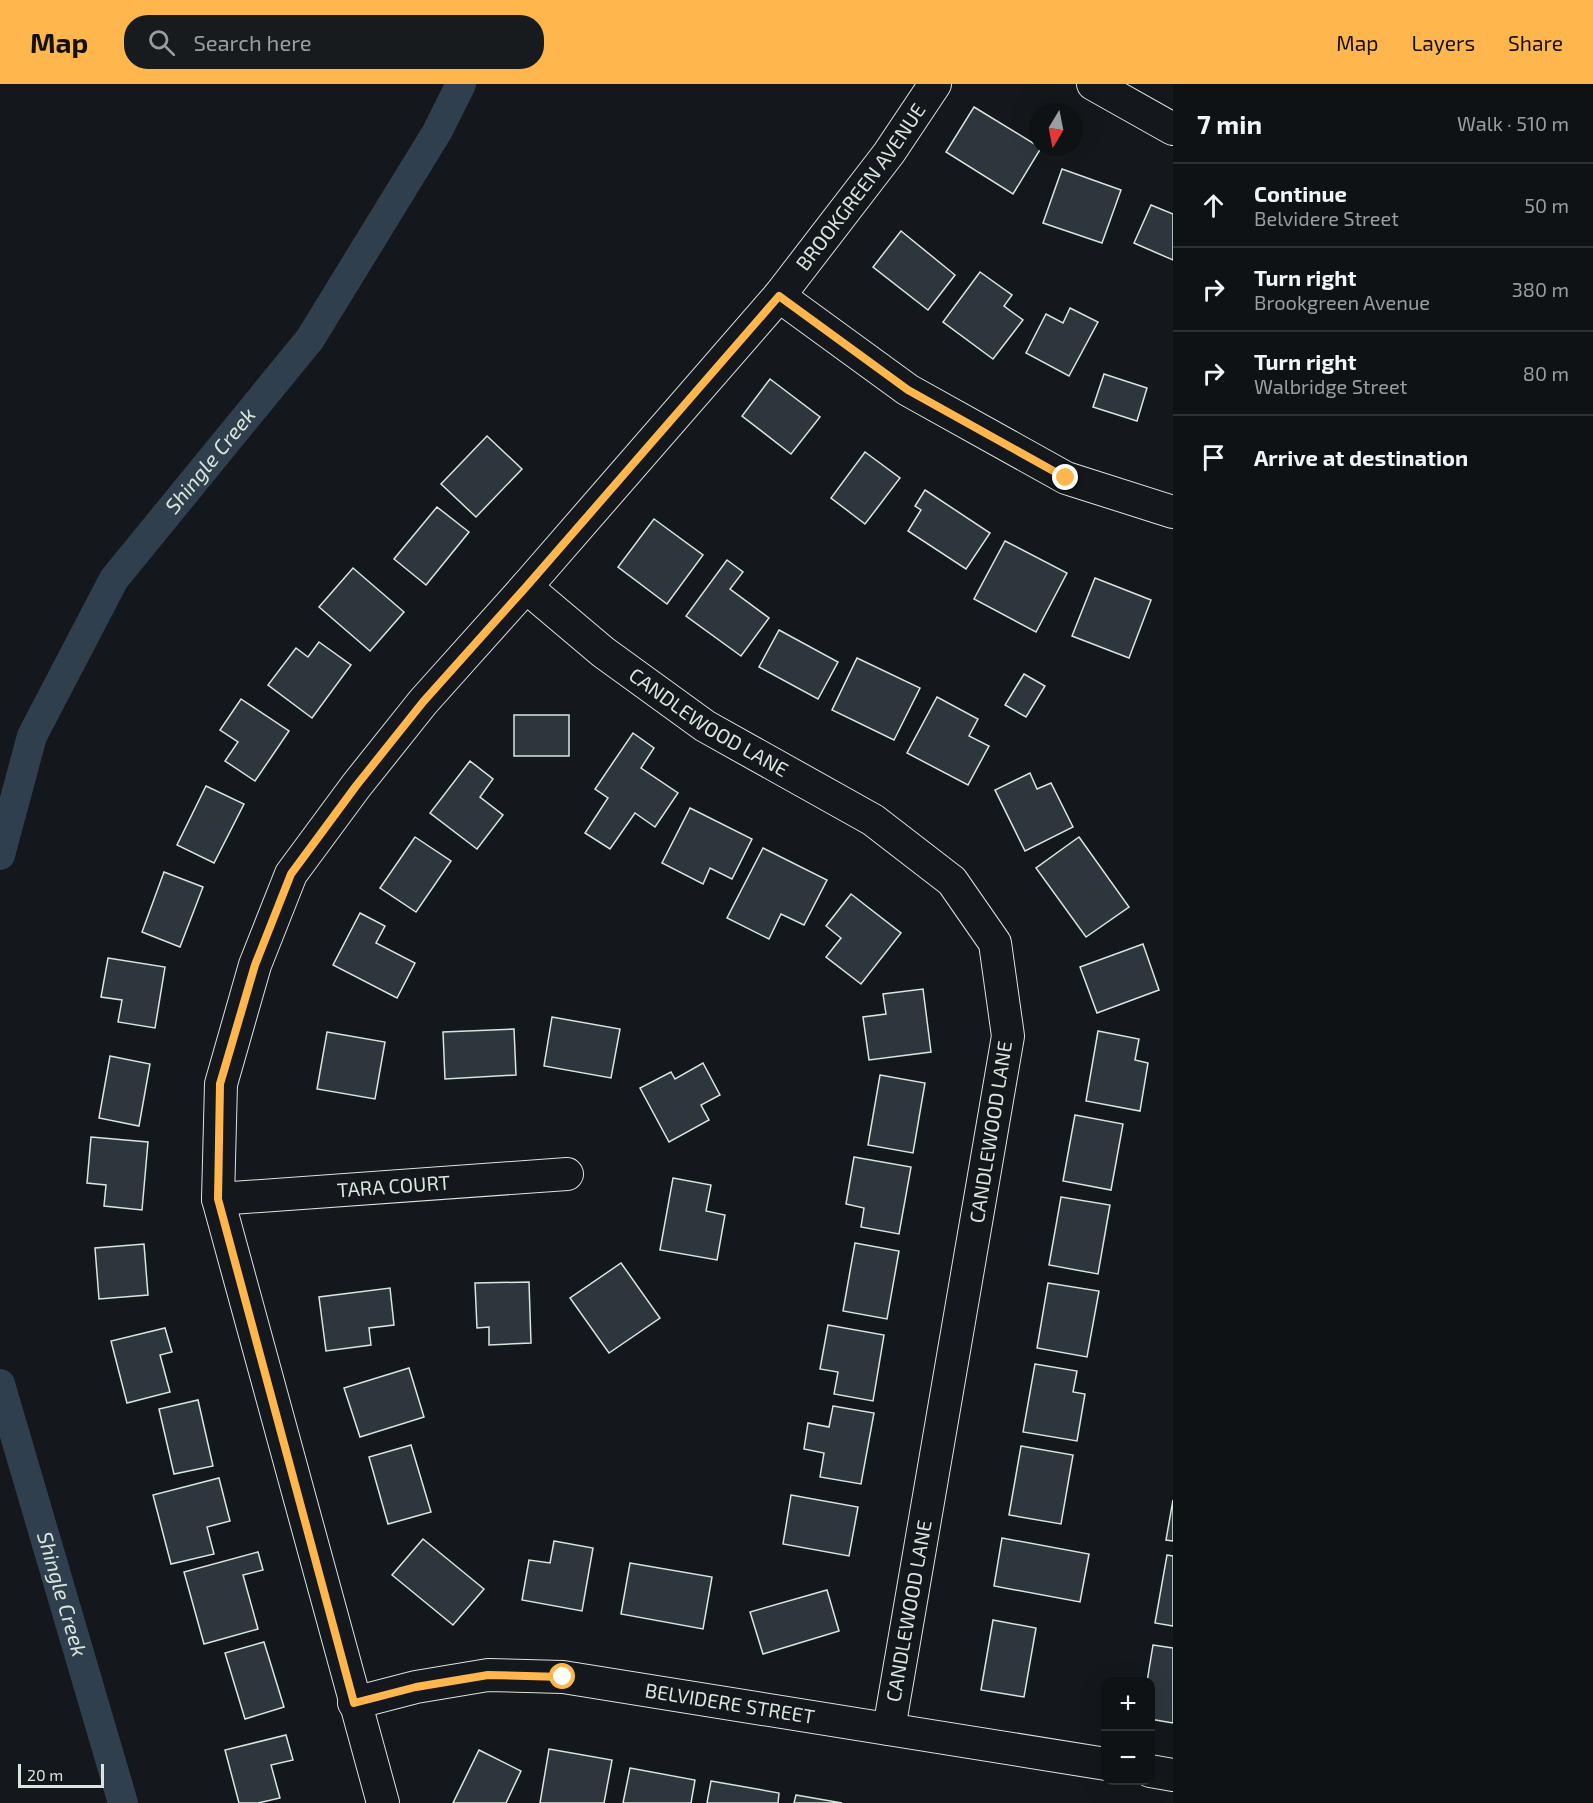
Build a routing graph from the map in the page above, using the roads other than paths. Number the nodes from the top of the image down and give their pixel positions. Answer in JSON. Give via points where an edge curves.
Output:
{"nodes":[{"id":1,"x":935,"y":84,"type":"edge"},
{"id":2,"x":1094,"y":84,"type":"edge"},
{"id":3,"x":1173,"y":129,"type":"edge"},
{"id":4,"x":779,"y":296,"type":"junction"},
{"id":5,"x":1173,"y":512,"type":"edge"},
{"id":6,"x":526,"y":587,"type":"junction"},
{"id":7,"x":567,"y":1174,"type":"dead end"},
{"id":8,"x":218,"y":1199,"type":"junction"},
{"id":9,"x":354,"y":1703,"type":"junction"},
{"id":10,"x":889,"y":1729,"type":"junction"},
{"id":11,"x":1101,"y":1763,"type":"edge"},
{"id":12,"x":1155,"y":1772,"type":"edge"},
{"id":13,"x":1173,"y":1775,"type":"edge"},
{"id":14,"x":383,"y":1803,"type":"edge"}],
"edges":[{"from":1,"to":4,"type":"street","name":"BROOKGREEN AVENUE","via":[[889,153]]},
{"from":2,"to":3,"type":"street"},
{"from":4,"to":5,"type":"street","via":[[908,390],[1066,478]]},
{"from":4,"to":6,"type":"street","name":"BROOKGREEN AVENUE"},
{"from":6,"to":8,"type":"street","name":"BROOKGREEN AVENUE","via":[[423,702],[291,874],[255,965],[220,1084]]},
{"from":6,"to":10,"type":"street","name":"CANDLEWOOD LANE","via":[[603,652],[705,726],[873,820],[952,881],[995,944],[1008,1036]]},
{"from":7,"to":8,"type":"street","name":"TARA COURT"},
{"from":8,"to":9,"type":"street","name":"BROOKGREEN AVENUE"},
{"from":9,"to":10,"type":"street","name":"BELVIDERE STREET","via":[[488,1675],[563,1677]]},
{"from":9,"to":14,"type":"street","name":"BROOKGREEN AVENUE"},
{"from":10,"to":11,"type":"street","name":"BELVIDERE STREET"},
{"from":12,"to":13,"type":"street"}]}
